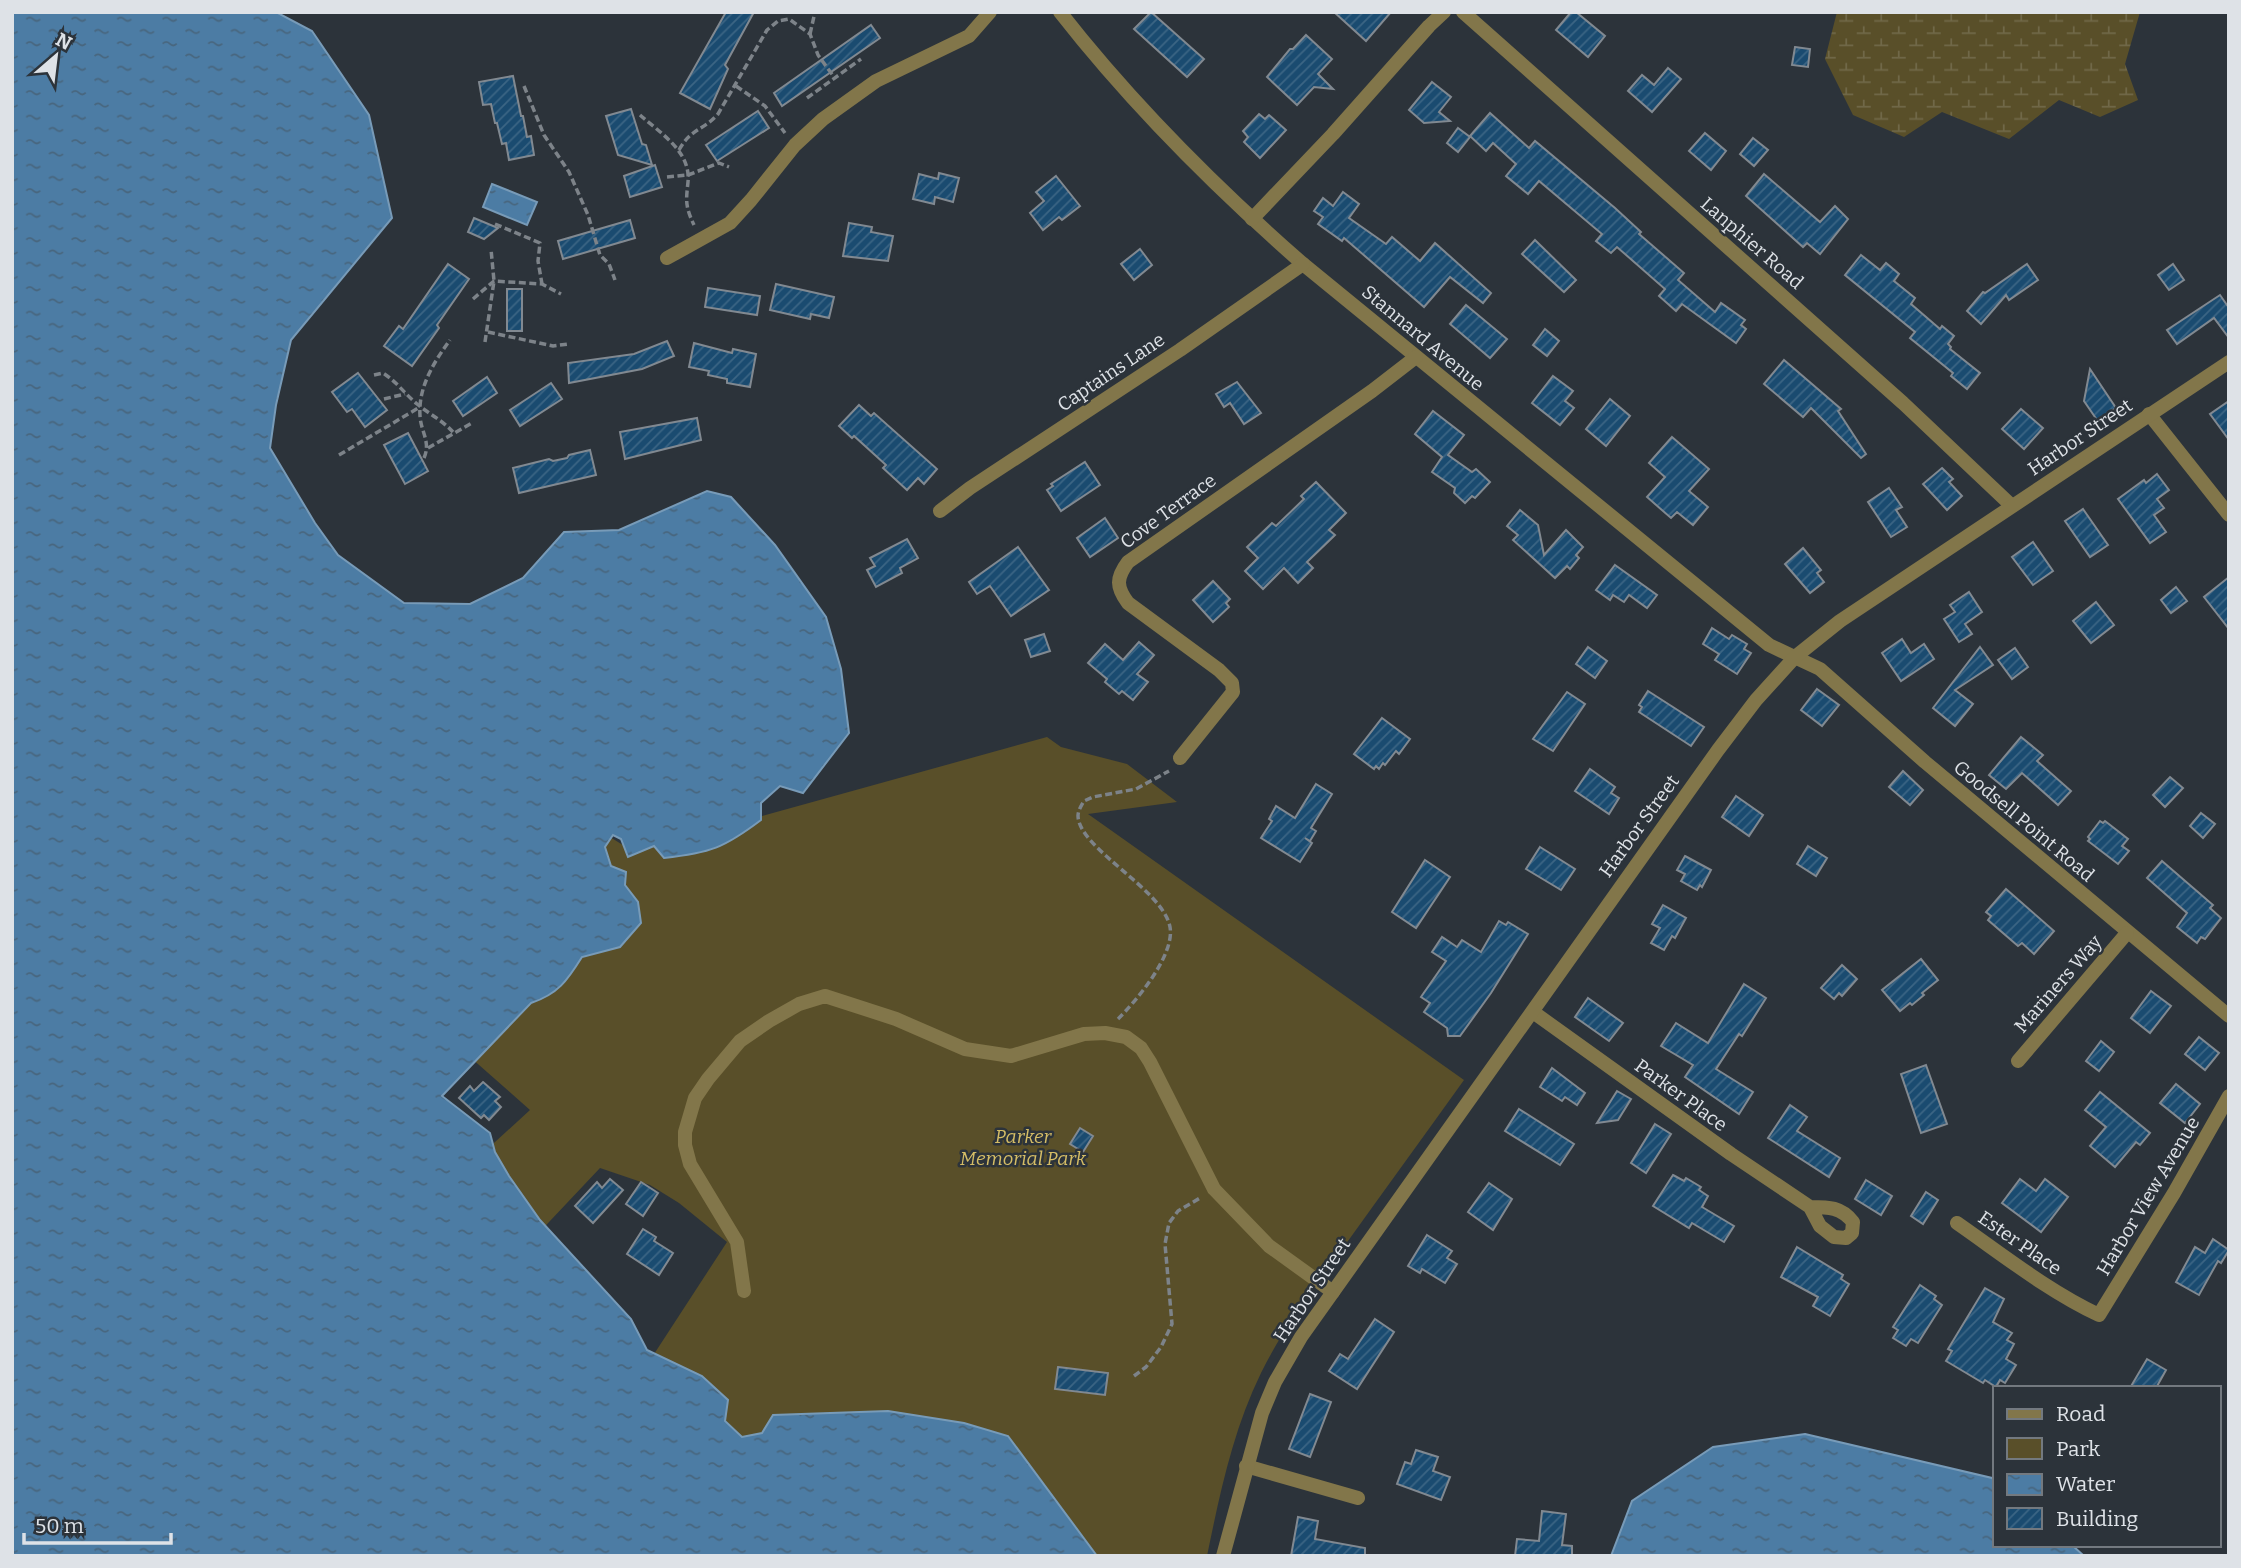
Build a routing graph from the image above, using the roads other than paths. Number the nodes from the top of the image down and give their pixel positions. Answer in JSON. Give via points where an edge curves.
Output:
{"nodes":[{"id":1,"x":990,"y":12,"type":"edge"},
{"id":2,"x":1060,"y":12,"type":"edge"},
{"id":3,"x":1444,"y":12,"type":"edge"},
{"id":4,"x":1463,"y":12,"type":"edge"},
{"id":5,"x":1252,"y":219,"type":"junction"},
{"id":6,"x":667,"y":258,"type":"dead end"},
{"id":7,"x":1303,"y":264,"type":"junction"},
{"id":8,"x":1416,"y":357,"type":"junction"},
{"id":9,"x":2229,"y":362,"type":"edge"},
{"id":10,"x":2149,"y":414,"type":"junction"},
{"id":11,"x":2012,"y":506,"type":"junction"},
{"id":12,"x":940,"y":511,"type":"dead end"},
{"id":13,"x":2229,"y":515,"type":"edge"},
{"id":14,"x":1795,"y":657,"type":"junction"},
{"id":15,"x":1180,"y":758,"type":"road end"},
{"id":16,"x":2127,"y":933,"type":"junction"},
{"id":17,"x":1533,"y":1012,"type":"junction"},
{"id":18,"x":2229,"y":1016,"type":"edge"},
{"id":19,"x":2018,"y":1060,"type":"dead end"},
{"id":20,"x":2229,"y":1096,"type":"edge"},
{"id":21,"x":1810,"y":1207,"type":"dead end"},
{"id":22,"x":1957,"y":1223,"type":"dead end"},
{"id":23,"x":744,"y":1291,"type":"dead end"},
{"id":24,"x":1333,"y":1292,"type":"junction"},
{"id":25,"x":2099,"y":1315,"type":"joint"},
{"id":26,"x":1246,"y":1466,"type":"junction"},
{"id":27,"x":1358,"y":1498,"type":"dead end"},
{"id":28,"x":1223,"y":1556,"type":"edge"}],
"edges":[{"from":1,"to":6,"type":"street","via":[[969,36],[876,80],[823,119],[795,145],[730,223]]},
{"from":2,"to":5,"type":"street","name":"Stannard Avenue","via":[[1140,108]]},
{"from":3,"to":5,"type":"street"},
{"from":4,"to":11,"type":"street","name":"Lanphier Road","via":[[1903,403]]},
{"from":5,"to":7,"type":"street","name":"Stannard Avenue"},
{"from":7,"to":8,"type":"street","name":"Stannard Avenue"},
{"from":7,"to":12,"type":"street","name":"Captains Lane"},
{"from":8,"to":14,"type":"street","name":"Stannard Avenue","via":[[1769,645]]},
{"from":8,"to":15,"type":"street","name":"Cove Terrace","via":[[1128,562],[1121,572],[1120,592],[1128,603],[1232,683],[1233,692]]},
{"from":9,"to":10,"type":"street","name":"Harbor Street"},
{"from":10,"to":11,"type":"street","name":"Harbor Street"},
{"from":10,"to":13,"type":"street"},
{"from":11,"to":14,"type":"street","name":"Harbor Street","via":[[1840,621]]},
{"from":14,"to":16,"type":"street","name":"Goodsell Point Road","via":[[1820,669]]},
{"from":14,"to":17,"type":"street","name":"Harbor Street","via":[[1703,770]]},
{"from":16,"to":18,"type":"street","name":"Goodsell Point Road"},
{"from":16,"to":19,"type":"street","name":"Mariners Way"},
{"from":17,"to":21,"type":"street","name":"Parker Place"},
{"from":17,"to":24,"type":"street","name":"Harbor Street"},
{"from":20,"to":25,"type":"street","name":"Harbor View Avenue"},
{"from":22,"to":25,"type":"street","name":"Ester Place","via":[[2041,1282]]},
{"from":23,"to":24,"type":"street","via":[[737,1242],[690,1164],[685,1132],[695,1098],[732,1051],[750,1034],[799,1004],[825,996],[896,1019],[965,1049],[1011,1056],[1084,1034],[1126,1037],[1141,1048],[1214,1189],[1269,1246]]},
{"from":24,"to":26,"type":"street","name":"Harbor Street","via":[[1275,1382]]},
{"from":26,"to":27,"type":"street"},
{"from":26,"to":28,"type":"street","name":"Harbor Street"}]}
